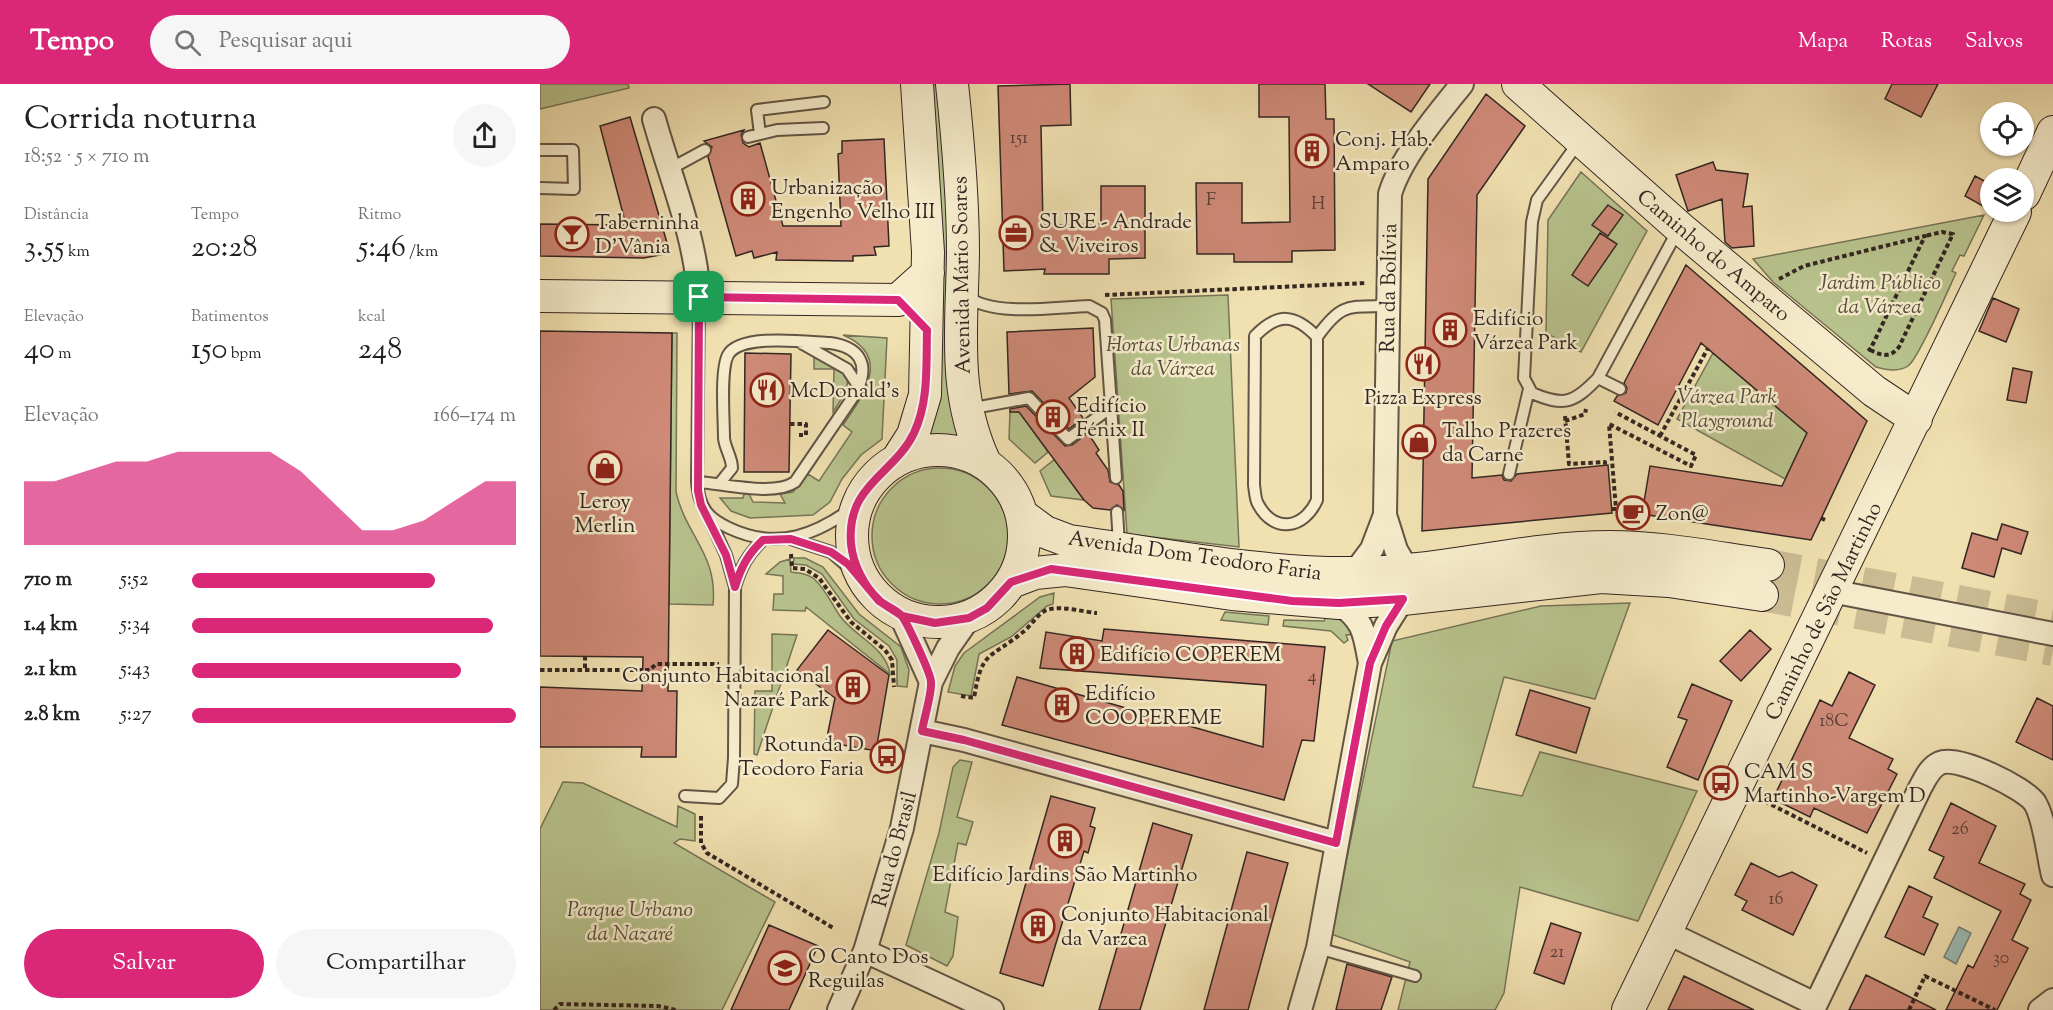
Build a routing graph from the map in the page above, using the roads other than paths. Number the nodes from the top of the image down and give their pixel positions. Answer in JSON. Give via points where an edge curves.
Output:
{"nodes":[{"id":1,"x":917,"y":84,"type":"edge"},
{"id":2,"x":1462,"y":84,"type":"edge"},
{"id":3,"x":1518,"y":84,"type":"edge"},
{"id":4,"x":954,"y":87,"type":"edge"},
{"id":5,"x":824,"y":102,"type":"dead end"},
{"id":6,"x":654,"y":119,"type":"dead end"},
{"id":7,"x":823,"y":128,"type":"dead end"},
{"id":8,"x":2053,"y":132,"type":"edge"},
{"id":9,"x":760,"y":134,"type":"junction"},
{"id":10,"x":748,"y":136,"type":"dead end"},
{"id":11,"x":1580,"y":140,"type":"junction"},
{"id":12,"x":540,"y":150,"type":"edge"},
{"id":13,"x":705,"y":150,"type":"dead end"},
{"id":14,"x":668,"y":170,"type":"junction"},
{"id":15,"x":2034,"y":173,"type":"edge"},
{"id":16,"x":540,"y":188,"type":"edge"},
{"id":17,"x":2010,"y":222,"type":"edge"},
{"id":18,"x":1680,"y":228,"type":"junction"},
{"id":19,"x":928,"y":273,"type":"junction"},
{"id":20,"x":962,"y":293,"type":"junction"},
{"id":21,"x":540,"y":296,"type":"edge"},
{"id":22,"x":699,"y":297,"type":"junction"},
{"id":23,"x":898,"y":300,"type":"junction"},
{"id":24,"x":1388,"y":306,"type":"junction"},
{"id":25,"x":927,"y":330,"type":"junction"},
{"id":26,"x":1317,"y":337,"type":"junction"},
{"id":27,"x":799,"y":342,"type":"junction"},
{"id":28,"x":1598,"y":378,"type":"junction"},
{"id":29,"x":859,"y":387,"type":"junction"},
{"id":30,"x":1529,"y":389,"type":"junction"},
{"id":31,"x":1620,"y":389,"type":"dead end"},
{"id":32,"x":1110,"y":408,"type":"junction"},
{"id":33,"x":965,"y":409,"type":"junction"},
{"id":34,"x":1916,"y":419,"type":"junction"},
{"id":35,"x":897,"y":460,"type":"junction"},
{"id":36,"x":985,"y":463,"type":"junction"},
{"id":37,"x":1509,"y":474,"type":"dead end"},
{"id":38,"x":1116,"y":478,"type":"dead end"},
{"id":39,"x":697,"y":482,"type":"junction"},
{"id":40,"x":720,"y":483,"type":"junction"},
{"id":41,"x":858,"y":504,"type":"junction"},
{"id":42,"x":1117,"y":512,"type":"dead end"},
{"id":43,"x":1022,"y":515,"type":"junction"},
{"id":44,"x":1385,"y":515,"type":"junction"},
{"id":45,"x":709,"y":518,"type":"junction"},
{"id":46,"x":791,"y":539,"type":"junction"},
{"id":47,"x":763,"y":540,"type":"junction"},
{"id":48,"x":1119,"y":548,"type":"junction"},
{"id":49,"x":1354,"y":573,"type":"junction"},
{"id":50,"x":863,"y":580,"type":"junction"},
{"id":51,"x":1765,"y":580,"type":"tunnel mouth"},
{"id":52,"x":1011,"y":582,"type":"junction"},
{"id":53,"x":1406,"y":585,"type":"junction"},
{"id":54,"x":735,"y":587,"type":"junction"},
{"id":55,"x":1831,"y":591,"type":"junction"},
{"id":56,"x":1339,"y":603,"type":"junction"},
{"id":57,"x":902,"y":616,"type":"junction"},
{"id":58,"x":969,"y":618,"type":"junction"},
{"id":59,"x":2053,"y":634,"type":"edge"},
{"id":60,"x":1370,"y":663,"type":"junction"},
{"id":61,"x":932,"y":682,"type":"junction"},
{"id":62,"x":922,"y":731,"type":"junction"},
{"id":63,"x":685,"y":796,"type":"dead end"},
{"id":64,"x":1336,"y":843,"type":"junction"},
{"id":65,"x":2053,"y":875,"type":"edge"},
{"id":66,"x":1666,"y":932,"type":"junction"},
{"id":67,"x":1317,"y":948,"type":"junction"},
{"id":68,"x":865,"y":951,"type":"junction"},
{"id":69,"x":1415,"y":976,"type":"dead end"},
{"id":70,"x":2053,"y":1000,"type":"edge"},
{"id":71,"x":1814,"y":1007,"type":"edge"},
{"id":72,"x":839,"y":1010,"type":"edge"},
{"id":73,"x":993,"y":1010,"type":"edge"},
{"id":74,"x":1300,"y":1010,"type":"edge"},
{"id":75,"x":1628,"y":1010,"type":"edge"},
{"id":76,"x":2040,"y":1010,"type":"edge"}],
"edges":[{"from":1,"to":19,"type":"main road","name":"Avenida Mário Soares"},
{"from":2,"to":24,"type":"street","name":"Rua da Bolívia","via":[[1395,177],[1390,194]]},
{"from":3,"to":11,"type":"main road","name":"Caminho do Amparo"},
{"from":4,"to":20,"type":"main road","name":"Avenida Mário Soares"},
{"from":5,"to":9,"type":"lane","via":[[757,110]]},
{"from":6,"to":14,"type":"street"},
{"from":7,"to":9,"type":"lane"},
{"from":8,"to":15,"type":"main road"},
{"from":9,"to":10,"type":"lane"},
{"from":11,"to":18,"type":"main road","name":"Caminho do Amparo"},
{"from":11,"to":30,"type":"lane","via":[[1537,200],[1532,222],[1524,378]]},
{"from":12,"to":16,"type":"lane","via":[[573,150],[574,189]]},
{"from":13,"to":14,"type":"lane"},
{"from":14,"to":22,"type":"street","via":[[695,262]]},
{"from":17,"to":34,"type":"main road","name":"Caminho de São Martinho"},
{"from":18,"to":28,"type":"lane"},
{"from":18,"to":34,"type":"main road","name":"Caminho do Amparo","via":[[1874,391]]},
{"from":19,"to":23,"type":"main road"},
{"from":19,"to":25,"type":"main road","name":"Avenida Mário Soares"},
{"from":20,"to":32,"type":"lane","via":[[994,309],[1096,308],[1105,320]]},
{"from":20,"to":33,"type":"main road","name":"Avenida Mário Soares","via":[[961,378]]},
{"from":21,"to":22,"type":"main road"},
{"from":22,"to":23,"type":"main road"},
{"from":22,"to":39,"type":"lane"},
{"from":23,"to":25,"type":"main road"},
{"from":24,"to":26,"type":"lane","via":[[1346,307],[1332,316]]},
{"from":24,"to":44,"type":"street","name":"Rua da Bolívia"},
{"from":25,"to":35,"type":"main road","name":"Avenida Mário Soares","via":[[926,395],[913,435]]},
{"from":26,"to":26,"type":"lane","via":[[1303,322],[1288,319],[1269,322],[1256,336],[1254,485],[1257,504],[1269,518],[1284,524],[1299,524],[1311,514],[1317,500]]},
{"from":27,"to":29,"type":"lane","via":[[847,369]]},
{"from":27,"to":29,"type":"lane","via":[[842,345],[852,350],[863,367]]},
{"from":27,"to":40,"type":"lane","via":[[750,341],[728,355],[724,441],[731,454],[732,468]]},
{"from":28,"to":30,"type":"lane","via":[[1584,392],[1564,402],[1552,402]]},
{"from":28,"to":31,"type":"lane"},
{"from":29,"to":40,"type":"lane","via":[[795,482],[789,486],[745,488]]},
{"from":30,"to":37,"type":"lane"},
{"from":32,"to":33,"type":"lane","via":[[1068,439],[1029,398]]},
{"from":32,"to":38,"type":"lane"},
{"from":33,"to":36,"type":"main road","name":"Avenida Mário Soares"},
{"from":34,"to":55,"type":"main road","name":"Caminho de São Martinho"},
{"from":35,"to":36,"type":"main road","via":[[942,450]]},
{"from":35,"to":41,"type":"main road","via":[[874,478]]},
{"from":36,"to":43,"type":"main road","via":[[1014,495]]},
{"from":39,"to":40,"type":"lane"},
{"from":39,"to":45,"type":"lane","via":[[701,505]]},
{"from":41,"to":46,"type":"lane","via":[[830,524]]},
{"from":41,"to":50,"type":"main road","via":[[851,543]]},
{"from":42,"to":48,"type":"lane"},
{"from":43,"to":48,"type":"main road","name":"Avenida Dom Teodoro Faria","via":[[1045,532],[1069,541]]},
{"from":43,"to":52,"type":"main road","via":[[1022,558]]},
{"from":44,"to":49,"type":"street","name":"Rua da Bolívia","via":[[1372,549]]},
{"from":44,"to":53,"type":"street","name":"Rua da Bolívia"},
{"from":45,"to":47,"type":"lane"},
{"from":45,"to":54,"type":"lane"},
{"from":46,"to":47,"type":"lane"},
{"from":46,"to":50,"type":"lane","via":[[831,552]]},
{"from":47,"to":54,"type":"lane","via":[[749,553]]},
{"from":48,"to":49,"type":"main road","name":"Avenida Dom Teodoro Faria","via":[[1282,571]]},
{"from":49,"to":53,"type":"main road","name":"Avenida Dom Teodoro Faria"},
{"from":50,"to":57,"type":"main road","via":[[879,601]]},
{"from":51,"to":53,"type":"main road","name":"Avenida Dom Teodoro Faria","via":[[1678,552],[1610,547],[1553,551]]},
{"from":52,"to":56,"type":"main road","name":"Avenida Dom Teodoro Faria","via":[[1035,573],[1065,570],[1232,594]]},
{"from":52,"to":58,"type":"main road","via":[[987,608]]},
{"from":53,"to":56,"type":"main road","name":"Avenida Dom Teodoro Faria"},
{"from":53,"to":60,"type":"street"},
{"from":54,"to":63,"type":"lane","via":[[732,784],[718,798]]},
{"from":55,"to":59,"type":"street"},
{"from":55,"to":66,"type":"main road","name":"Caminho de São Martinho"},
{"from":56,"to":60,"type":"street","via":[[1364,628]]},
{"from":57,"to":58,"type":"main road","via":[[935,623]]},
{"from":57,"to":61,"type":"street"},
{"from":58,"to":61,"type":"street","name":"Rua do Brasil","via":[[948,648]]},
{"from":60,"to":64,"type":"street"},
{"from":61,"to":62,"type":"street","name":"Rua do Brasil"},
{"from":62,"to":64,"type":"street"},
{"from":62,"to":68,"type":"street","name":"Rua do Brasil","via":[[902,828]]},
{"from":64,"to":67,"type":"street"},
{"from":65,"to":71,"type":"street","via":[[2038,810],[2026,794],[1968,765],[1950,760],[1940,762],[1920,788]]},
{"from":66,"to":71,"type":"street"},
{"from":66,"to":75,"type":"main road","name":"Caminho de São Martinho"},
{"from":67,"to":69,"type":"lane"},
{"from":67,"to":74,"type":"street"},
{"from":68,"to":72,"type":"street","name":"Rua do Brasil"},
{"from":68,"to":73,"type":"street"},
{"from":70,"to":76,"type":"street"}]}
